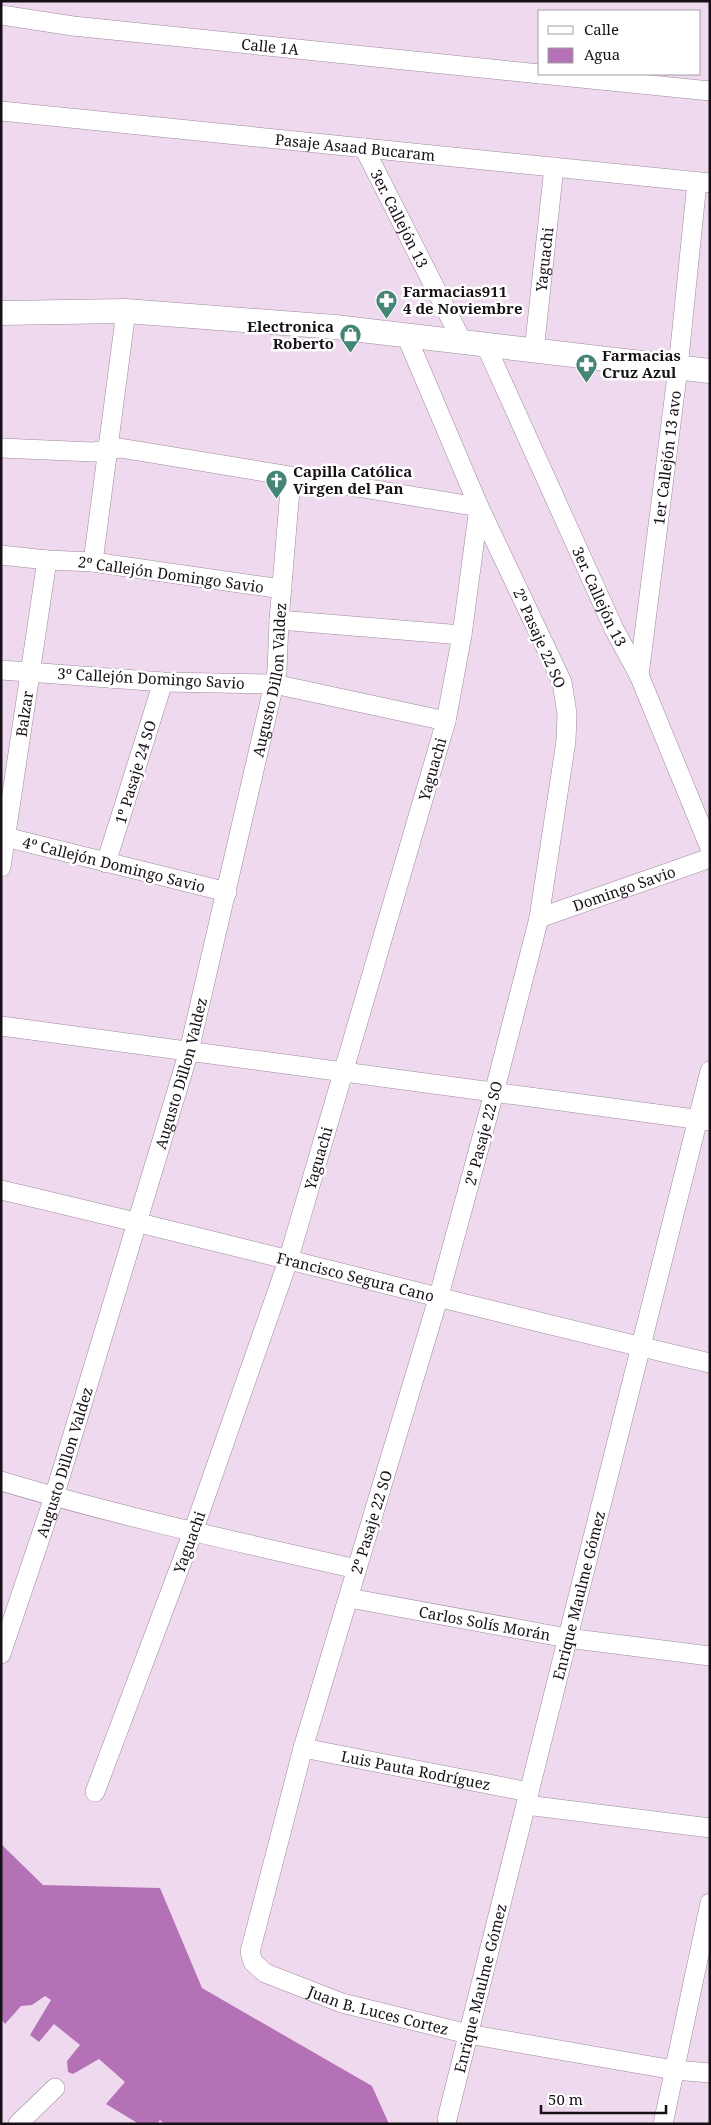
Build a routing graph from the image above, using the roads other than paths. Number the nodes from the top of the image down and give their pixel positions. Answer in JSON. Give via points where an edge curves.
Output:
{"nodes":[{"id":1,"x":1,"y":15,"type":"edge"},
{"id":2,"x":538,"y":74,"type":"edge"},
{"id":3,"x":550,"y":75,"type":"edge"},
{"id":4,"x":710,"y":91,"type":"edge"},
{"id":5,"x":1,"y":111,"type":"edge"},
{"id":6,"x":364,"y":148,"type":"junction"},
{"id":7,"x":554,"y":167,"type":"junction"},
{"id":8,"x":703,"y":182,"type":"edge"},
{"id":9,"x":126,"y":311,"type":"junction"},
{"id":10,"x":1,"y":313,"type":"edge"},
{"id":11,"x":406,"y":335,"type":"junction"},
{"id":12,"x":463,"y":343,"type":"junction"},
{"id":13,"x":486,"y":346,"type":"junction"},
{"id":14,"x":534,"y":351,"type":"junction"},
{"id":15,"x":678,"y":368,"type":"junction"},
{"id":16,"x":710,"y":371,"type":"edge"},
{"id":17,"x":1,"y":448,"type":"edge"},
{"id":18,"x":109,"y":450,"type":"junction"},
{"id":19,"x":291,"y":478,"type":"junction"},
{"id":20,"x":479,"y":507,"type":"junction"},
{"id":21,"x":1,"y":555,"type":"edge"},
{"id":22,"x":47,"y":560,"type":"junction"},
{"id":23,"x":93,"y":562,"type":"junction"},
{"id":24,"x":282,"y":589,"type":"junction"},
{"id":25,"x":279,"y":620,"type":"junction"},
{"id":26,"x":462,"y":635,"type":"junction"},
{"id":27,"x":1,"y":670,"type":"edge"},
{"id":28,"x":31,"y":670,"type":"junction"},
{"id":29,"x":639,"y":675,"type":"junction"},
{"id":30,"x":163,"y":682,"type":"junction"},
{"id":31,"x":274,"y":684,"type":"junction"},
{"id":32,"x":446,"y":721,"type":"junction"},
{"id":33,"x":4,"y":836,"type":"edge"},
{"id":34,"x":710,"y":848,"type":"edge"},
{"id":35,"x":710,"y":858,"type":"edge"},
{"id":36,"x":106,"y":863,"type":"junction"},
{"id":37,"x":1,"y":867,"type":"edge"},
{"id":38,"x":227,"y":892,"type":"junction"},
{"id":39,"x":539,"y":918,"type":"junction"},
{"id":40,"x":1,"y":1026,"type":"edge"},
{"id":41,"x":189,"y":1051,"type":"junction"},
{"id":42,"x":710,"y":1071,"type":"edge"},
{"id":43,"x":342,"y":1072,"type":"junction"},
{"id":44,"x":494,"y":1092,"type":"junction"},
{"id":45,"x":704,"y":1120,"type":"edge"},
{"id":46,"x":1,"y":1190,"type":"edge"},
{"id":47,"x":138,"y":1222,"type":"junction"},
{"id":48,"x":288,"y":1261,"type":"junction"},
{"id":49,"x":438,"y":1299,"type":"junction"},
{"id":50,"x":640,"y":1347,"type":"junction"},
{"id":51,"x":710,"y":1363,"type":"edge"},
{"id":52,"x":1,"y":1481,"type":"edge"},
{"id":53,"x":54,"y":1497,"type":"junction"},
{"id":54,"x":193,"y":1532,"type":"junction"},
{"id":55,"x":357,"y":1569,"type":"junction"},
{"id":56,"x":349,"y":1598,"type":"junction"},
{"id":57,"x":567,"y":1638,"type":"junction"},
{"id":58,"x":1,"y":1654,"type":"edge"},
{"id":59,"x":710,"y":1656,"type":"edge"},
{"id":60,"x":303,"y":1748,"type":"junction"},
{"id":61,"x":95,"y":1792,"type":"dead end"},
{"id":62,"x":527,"y":1799,"type":"junction"},
{"id":63,"x":710,"y":1828,"type":"edge"},
{"id":64,"x":710,"y":1903,"type":"edge"},
{"id":65,"x":251,"y":1941,"type":"joint"},
{"id":66,"x":468,"y":2034,"type":"junction"},
{"id":67,"x":674,"y":2070,"type":"junction"},
{"id":68,"x":710,"y":2073,"type":"edge"},
{"id":69,"x":55,"y":2088,"type":"dead end"},
{"id":70,"x":447,"y":2119,"type":"dead end"},
{"id":71,"x":18,"y":2124,"type":"edge"},
{"id":72,"x":663,"y":2124,"type":"edge"}],
"edges":[{"from":1,"to":2,"type":"street","name":"Calle 1A","via":[[73,26]]},
{"from":3,"to":4,"type":"street","name":"Calle 1A"},
{"from":5,"to":6,"type":"street","name":"Pasaje Asaad Bucaram"},
{"from":6,"to":7,"type":"street","name":"Pasaje Asaad Bucaram"},
{"from":6,"to":12,"type":"street","name":"3er. Callejón 13"},
{"from":7,"to":8,"type":"street","name":"Pasaje Asaad Bucaram"},
{"from":7,"to":14,"type":"street","name":"Yaguachi"},
{"from":8,"to":15,"type":"street","name":"1er Callejón 13 avo"},
{"from":9,"to":10,"type":"street"},
{"from":9,"to":11,"type":"street"},
{"from":9,"to":18,"type":"street"},
{"from":11,"to":12,"type":"street"},
{"from":11,"to":20,"type":"street","name":"2º Pasaje 22 SO"},
{"from":12,"to":13,"type":"street"},
{"from":13,"to":14,"type":"street"},
{"from":13,"to":29,"type":"street","name":"3er. Callejón 13","via":[[614,629]]},
{"from":14,"to":15,"type":"street"},
{"from":15,"to":16,"type":"street"},
{"from":15,"to":29,"type":"street","name":"1er Callejón 13 avo"},
{"from":17,"to":18,"type":"street"},
{"from":18,"to":19,"type":"street","via":[[120,448]]},
{"from":18,"to":23,"type":"street"},
{"from":19,"to":20,"type":"street"},
{"from":19,"to":24,"type":"street","name":"Augusto Dillon Valdez"},
{"from":20,"to":26,"type":"street","name":"Yaguachi"},
{"from":20,"to":39,"type":"street","name":"2º Pasaje 22 SO","via":[[562,682],[566,700],[566,741]]},
{"from":21,"to":22,"type":"street","name":"2º Callejón Domingo Savio"},
{"from":22,"to":23,"type":"street","name":"2º Callejón Domingo Savio"},
{"from":22,"to":28,"type":"street","name":"Balzar"},
{"from":23,"to":24,"type":"street","name":"2º Callejón Domingo Savio"},
{"from":24,"to":25,"type":"street","name":"Augusto Dillon Valdez"},
{"from":25,"to":26,"type":"street"},
{"from":25,"to":31,"type":"street","name":"Augusto Dillon Valdez"},
{"from":26,"to":32,"type":"street","name":"Yaguachi"},
{"from":27,"to":28,"type":"street","name":"3º Callejón Domingo Savio"},
{"from":28,"to":30,"type":"street","name":"3º Callejón Domingo Savio"},
{"from":28,"to":33,"type":"street","name":"Balzar"},
{"from":29,"to":34,"type":"street","name":"3er. Callejón 13"},
{"from":30,"to":31,"type":"street","name":"3º Callejón Domingo Savio"},
{"from":30,"to":36,"type":"street","name":"1º Pasaje 24 SO"},
{"from":31,"to":32,"type":"street","name":"3º Callejón Domingo Savio"},
{"from":31,"to":38,"type":"street","name":"Augusto Dillon Valdez"},
{"from":32,"to":43,"type":"street","name":"Yaguachi"},
{"from":33,"to":36,"type":"street","name":"4º Callejón Domingo Savio"},
{"from":33,"to":37,"type":"street","name":"Balzar"},
{"from":35,"to":39,"type":"street","name":"Domingo Savio"},
{"from":36,"to":38,"type":"street","name":"4º Callejón Domingo Savio"},
{"from":38,"to":41,"type":"street","name":"Augusto Dillon Valdez"},
{"from":39,"to":44,"type":"street","name":"2º Pasaje 22 SO"},
{"from":40,"to":41,"type":"street"},
{"from":41,"to":43,"type":"street"},
{"from":41,"to":47,"type":"street","name":"Augusto Dillon Valdez"},
{"from":42,"to":45,"type":"street","name":"Enrique Maulme Gómez"},
{"from":43,"to":44,"type":"street"},
{"from":43,"to":48,"type":"street","name":"Yaguachi"},
{"from":44,"to":45,"type":"street"},
{"from":44,"to":49,"type":"street","name":"2º Pasaje 22 SO"},
{"from":45,"to":50,"type":"street","name":"Enrique Maulme Gómez"},
{"from":46,"to":47,"type":"street","name":"Francisco Segura Cano"},
{"from":47,"to":48,"type":"street","name":"Francisco Segura Cano"},
{"from":47,"to":53,"type":"street","name":"Augusto Dillon Valdez"},
{"from":48,"to":49,"type":"street","name":"Francisco Segura Cano"},
{"from":48,"to":54,"type":"street","name":"Yaguachi"},
{"from":49,"to":50,"type":"street","name":"Francisco Segura Cano"},
{"from":49,"to":55,"type":"street","name":"2º Pasaje 22 SO"},
{"from":50,"to":51,"type":"street","name":"Francisco Segura Cano"},
{"from":50,"to":57,"type":"street","name":"Enrique Maulme Gómez"},
{"from":52,"to":53,"type":"street"},
{"from":53,"to":54,"type":"street"},
{"from":53,"to":58,"type":"street","name":"Augusto Dillon Valdez"},
{"from":54,"to":55,"type":"street"},
{"from":54,"to":61,"type":"street","name":"Yaguachi"},
{"from":55,"to":56,"type":"street","name":"2º Pasaje 22 SO"},
{"from":56,"to":57,"type":"street","name":"Carlos Solís Morán"},
{"from":56,"to":60,"type":"street","name":"2º Pasaje 22 SO"},
{"from":57,"to":59,"type":"street","name":"Carlos Solís Morán"},
{"from":57,"to":62,"type":"street","name":"Enrique Maulme Gómez"},
{"from":60,"to":62,"type":"street","name":"Luis Pauta Rodríguez"},
{"from":60,"to":65,"type":"street","name":"2º Pasaje 22 SO"},
{"from":62,"to":63,"type":"street","name":"Luis Pauta Rodríguez"},
{"from":62,"to":66,"type":"street","name":"Enrique Maulme Gómez"},
{"from":64,"to":67,"type":"street"},
{"from":65,"to":66,"type":"street","name":"Juan B. Luces Cortez","via":[[253,1962],[265,1973],[342,2003]]},
{"from":66,"to":67,"type":"street","name":"Juan B. Luces Cortez"},
{"from":66,"to":70,"type":"street","name":"Enrique Maulme Gómez"},
{"from":67,"to":68,"type":"street","name":"Juan B. Luces Cortez"},
{"from":67,"to":72,"type":"street"},
{"from":69,"to":71,"type":"street"}]}
